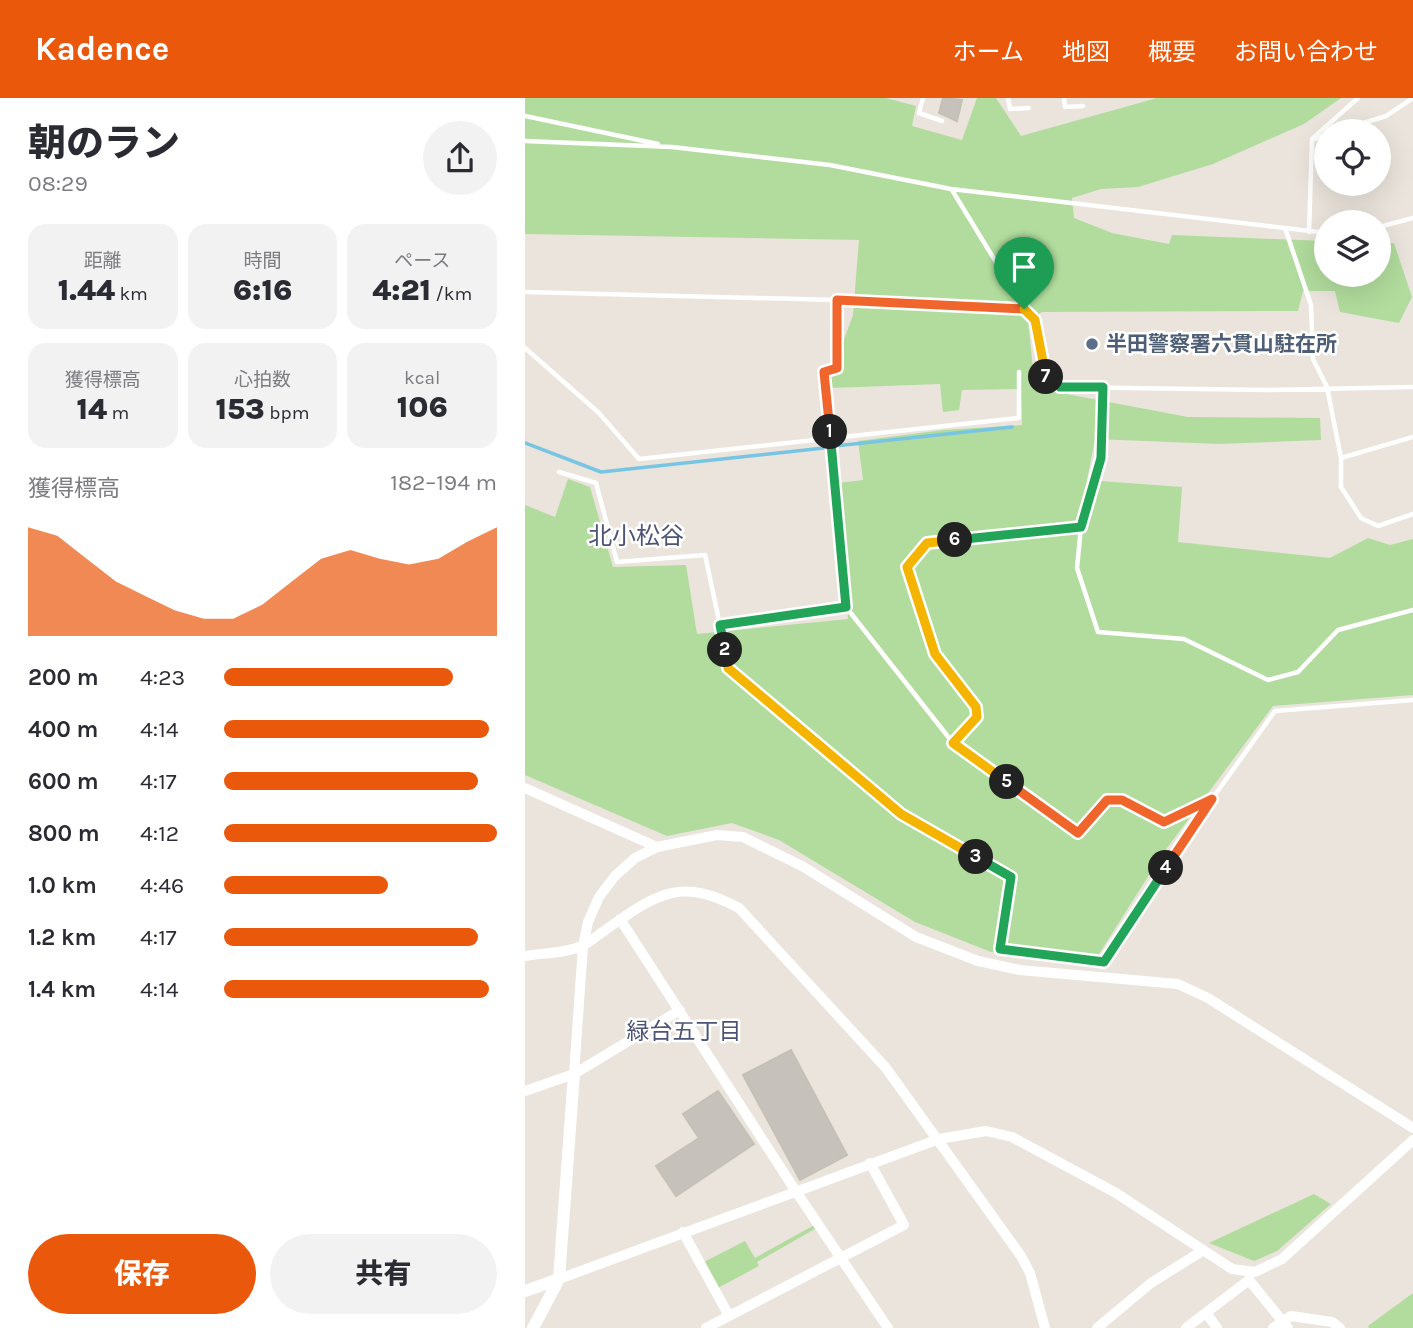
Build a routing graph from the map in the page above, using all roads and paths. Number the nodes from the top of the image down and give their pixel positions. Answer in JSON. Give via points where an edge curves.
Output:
{"nodes":[{"id":1,"x":923,"y":98,"type":"edge"},
{"id":2,"x":1008,"y":98,"type":"edge"},
{"id":3,"x":1064,"y":98,"type":"edge"},
{"id":4,"x":1358,"y":98,"type":"edge"},
{"id":5,"x":1413,"y":98,"type":"edge"},
{"id":6,"x":1083,"y":106,"type":"dead end"},
{"id":7,"x":1029,"y":108,"type":"dead end"},
{"id":8,"x":525,"y":116,"type":"edge"},
{"id":9,"x":1376,"y":119,"type":"edge"},
{"id":10,"x":942,"y":121,"type":"dead end"},
{"id":11,"x":1313,"y":139,"type":"joint"},
{"id":12,"x":525,"y":141,"type":"edge"},
{"id":13,"x":672,"y":147,"type":"junction"},
{"id":14,"x":951,"y":189,"type":"junction"},
{"id":15,"x":1413,"y":218,"type":"edge"},
{"id":16,"x":1391,"y":224,"type":"edge"},
{"id":17,"x":1286,"y":228,"type":"junction"},
{"id":18,"x":1309,"y":232,"type":"junction"},
{"id":19,"x":1314,"y":232,"type":"edge"},
{"id":20,"x":525,"y":292,"type":"edge"},
{"id":21,"x":837,"y":300,"type":"junction"},
{"id":22,"x":1024,"y":309,"type":"junction"},
{"id":23,"x":525,"y":348,"type":"edge"},
{"id":24,"x":1019,"y":372,"type":"dead end"},
{"id":25,"x":1103,"y":387,"type":"junction"},
{"id":26,"x":1327,"y":387,"type":"junction"},
{"id":27,"x":1413,"y":387,"type":"edge"},
{"id":28,"x":1413,"y":437,"type":"edge"},
{"id":29,"x":831,"y":439,"type":"junction"},
{"id":30,"x":1341,"y":458,"type":"junction"},
{"id":31,"x":559,"y":472,"type":"dead end"},
{"id":32,"x":1413,"y":514,"type":"edge"},
{"id":33,"x":1081,"y":527,"type":"junction"},
{"id":34,"x":846,"y":607,"type":"junction"},
{"id":35,"x":1413,"y":610,"type":"edge"},
{"id":36,"x":720,"y":625,"type":"junction"},
{"id":37,"x":1413,"y":700,"type":"edge"},
{"id":38,"x":953,"y":743,"type":"junction"},
{"id":39,"x":525,"y":788,"type":"edge"},
{"id":40,"x":1212,"y":799,"type":"junction"},
{"id":41,"x":657,"y":847,"type":"junction"},
{"id":42,"x":620,"y":919,"type":"junction"},
{"id":43,"x":583,"y":946,"type":"junction"},
{"id":44,"x":525,"y":956,"type":"edge"},
{"id":45,"x":680,"y":1010,"type":"junction"},
{"id":46,"x":573,"y":1074,"type":"junction"},
{"id":47,"x":525,"y":1091,"type":"edge"},
{"id":48,"x":1413,"y":1128,"type":"edge"},
{"id":49,"x":939,"y":1139,"type":"junction"},
{"id":50,"x":1413,"y":1140,"type":"edge"},
{"id":51,"x":870,"y":1163,"type":"junction"},
{"id":52,"x":795,"y":1190,"type":"junction"},
{"id":53,"x":683,"y":1232,"type":"junction"},
{"id":54,"x":1202,"y":1251,"type":"junction"},
{"id":55,"x":841,"y":1257,"type":"junction"},
{"id":56,"x":559,"y":1279,"type":"junction"},
{"id":57,"x":525,"y":1291,"type":"edge"},
{"id":58,"x":1207,"y":1314,"type":"junction"},
{"id":59,"x":729,"y":1316,"type":"junction"},
{"id":60,"x":1285,"y":1324,"type":"edge"},
{"id":61,"x":1099,"y":1327,"type":"edge"},
{"id":62,"x":533,"y":1328,"type":"edge"},
{"id":63,"x":706,"y":1328,"type":"edge"},
{"id":64,"x":888,"y":1328,"type":"edge"},
{"id":65,"x":1045,"y":1328,"type":"edge"},
{"id":66,"x":1186,"y":1328,"type":"edge"},
{"id":67,"x":1217,"y":1328,"type":"edge"},
{"id":68,"x":1273,"y":1328,"type":"edge"},
{"id":69,"x":1340,"y":1328,"type":"edge"}],
"edges":[{"from":1,"to":10,"type":"lane","via":[[919,113]]},
{"from":2,"to":7,"type":"lane","via":[[1010,109]]},
{"from":3,"to":6,"type":"lane","via":[[1065,107]]},
{"from":4,"to":11,"type":"lane"},
{"from":5,"to":9,"type":"lane"},
{"from":8,"to":13,"type":"lane"},
{"from":11,"to":18,"type":"lane"},
{"from":12,"to":13,"type":"lane"},
{"from":13,"to":14,"type":"lane","via":[[829,165]]},
{"from":14,"to":17,"type":"lane"},
{"from":14,"to":22,"type":"lane"},
{"from":15,"to":16,"type":"lane"},
{"from":17,"to":18,"type":"lane"},
{"from":17,"to":26,"type":"lane","via":[[1311,305],[1313,359]]},
{"from":18,"to":19,"type":"lane"},
{"from":20,"to":21,"type":"lane"},
{"from":21,"to":22,"type":"lane"},
{"from":21,"to":29,"type":"lane","via":[[837,368],[824,372]]},
{"from":22,"to":25,"type":"lane","via":[[1035,320],[1043,375],[1060,387]]},
{"from":23,"to":29,"type":"lane","via":[[599,413],[639,459]]},
{"from":24,"to":29,"type":"lane","via":[[1019,418]]},
{"from":25,"to":26,"type":"lane"},
{"from":25,"to":33,"type":"lane","via":[[1101,458]]},
{"from":26,"to":27,"type":"lane"},
{"from":26,"to":30,"type":"lane"},
{"from":28,"to":30,"type":"lane"},
{"from":29,"to":34,"type":"lane"},
{"from":30,"to":32,"type":"lane","via":[[1341,487],[1361,518],[1378,526]]},
{"from":31,"to":36,"type":"lane","via":[[596,483],[617,562],[705,555]]},
{"from":33,"to":35,"type":"lane","via":[[1077,568],[1098,632],[1184,639],[1268,680],[1298,672],[1338,630]]},
{"from":33,"to":38,"type":"lane","via":[[927,543],[907,567],[935,654],[976,707],[977,717]]},
{"from":34,"to":36,"type":"lane"},
{"from":34,"to":38,"type":"lane"},
{"from":36,"to":40,"type":"lane","via":[[728,668],[901,814],[1011,877],[1000,949],[1104,962]]},
{"from":37,"to":40,"type":"lane","via":[[1275,711]]},
{"from":38,"to":40,"type":"lane","via":[[1078,833],[1107,800],[1122,800],[1164,822]]},
{"from":39,"to":41,"type":"street"},
{"from":41,"to":43,"type":"street","via":[[635,858],[607,886],[587,922]]},
{"from":41,"to":48,"type":"street","via":[[717,835],[743,837],[802,866],[916,937],[978,961],[1020,970],[1178,984],[1208,998]]},
{"from":42,"to":43,"type":"street"},
{"from":42,"to":45,"type":"street"},
{"from":42,"to":49,"type":"street","via":[[668,891],[692,890],[739,908],[886,1068]]},
{"from":43,"to":44,"type":"street"},
{"from":43,"to":46,"type":"street"},
{"from":45,"to":46,"type":"street"},
{"from":45,"to":52,"type":"street"},
{"from":46,"to":47,"type":"street"},
{"from":46,"to":56,"type":"street"},
{"from":49,"to":51,"type":"street"},
{"from":49,"to":54,"type":"street","via":[[986,1131],[1012,1137],[1116,1193]]},
{"from":49,"to":65,"type":"street","via":[[1021,1256]]},
{"from":50,"to":54,"type":"street","via":[[1282,1259],[1255,1272],[1232,1269]]},
{"from":51,"to":52,"type":"street"},
{"from":51,"to":55,"type":"street","via":[[904,1225]]},
{"from":52,"to":53,"type":"street"},
{"from":52,"to":55,"type":"street"},
{"from":53,"to":56,"type":"street"},
{"from":53,"to":59,"type":"street"},
{"from":54,"to":61,"type":"street","via":[[1151,1283]]},
{"from":55,"to":59,"type":"street"},
{"from":55,"to":64,"type":"street"},
{"from":56,"to":57,"type":"street"},
{"from":56,"to":62,"type":"street"},
{"from":58,"to":60,"type":"street","via":[[1249,1280]]},
{"from":58,"to":66,"type":"street"},
{"from":58,"to":67,"type":"street"},
{"from":59,"to":63,"type":"street"},
{"from":60,"to":68,"type":"street"},
{"from":60,"to":69,"type":"street","via":[[1291,1317],[1332,1322]]}]}
